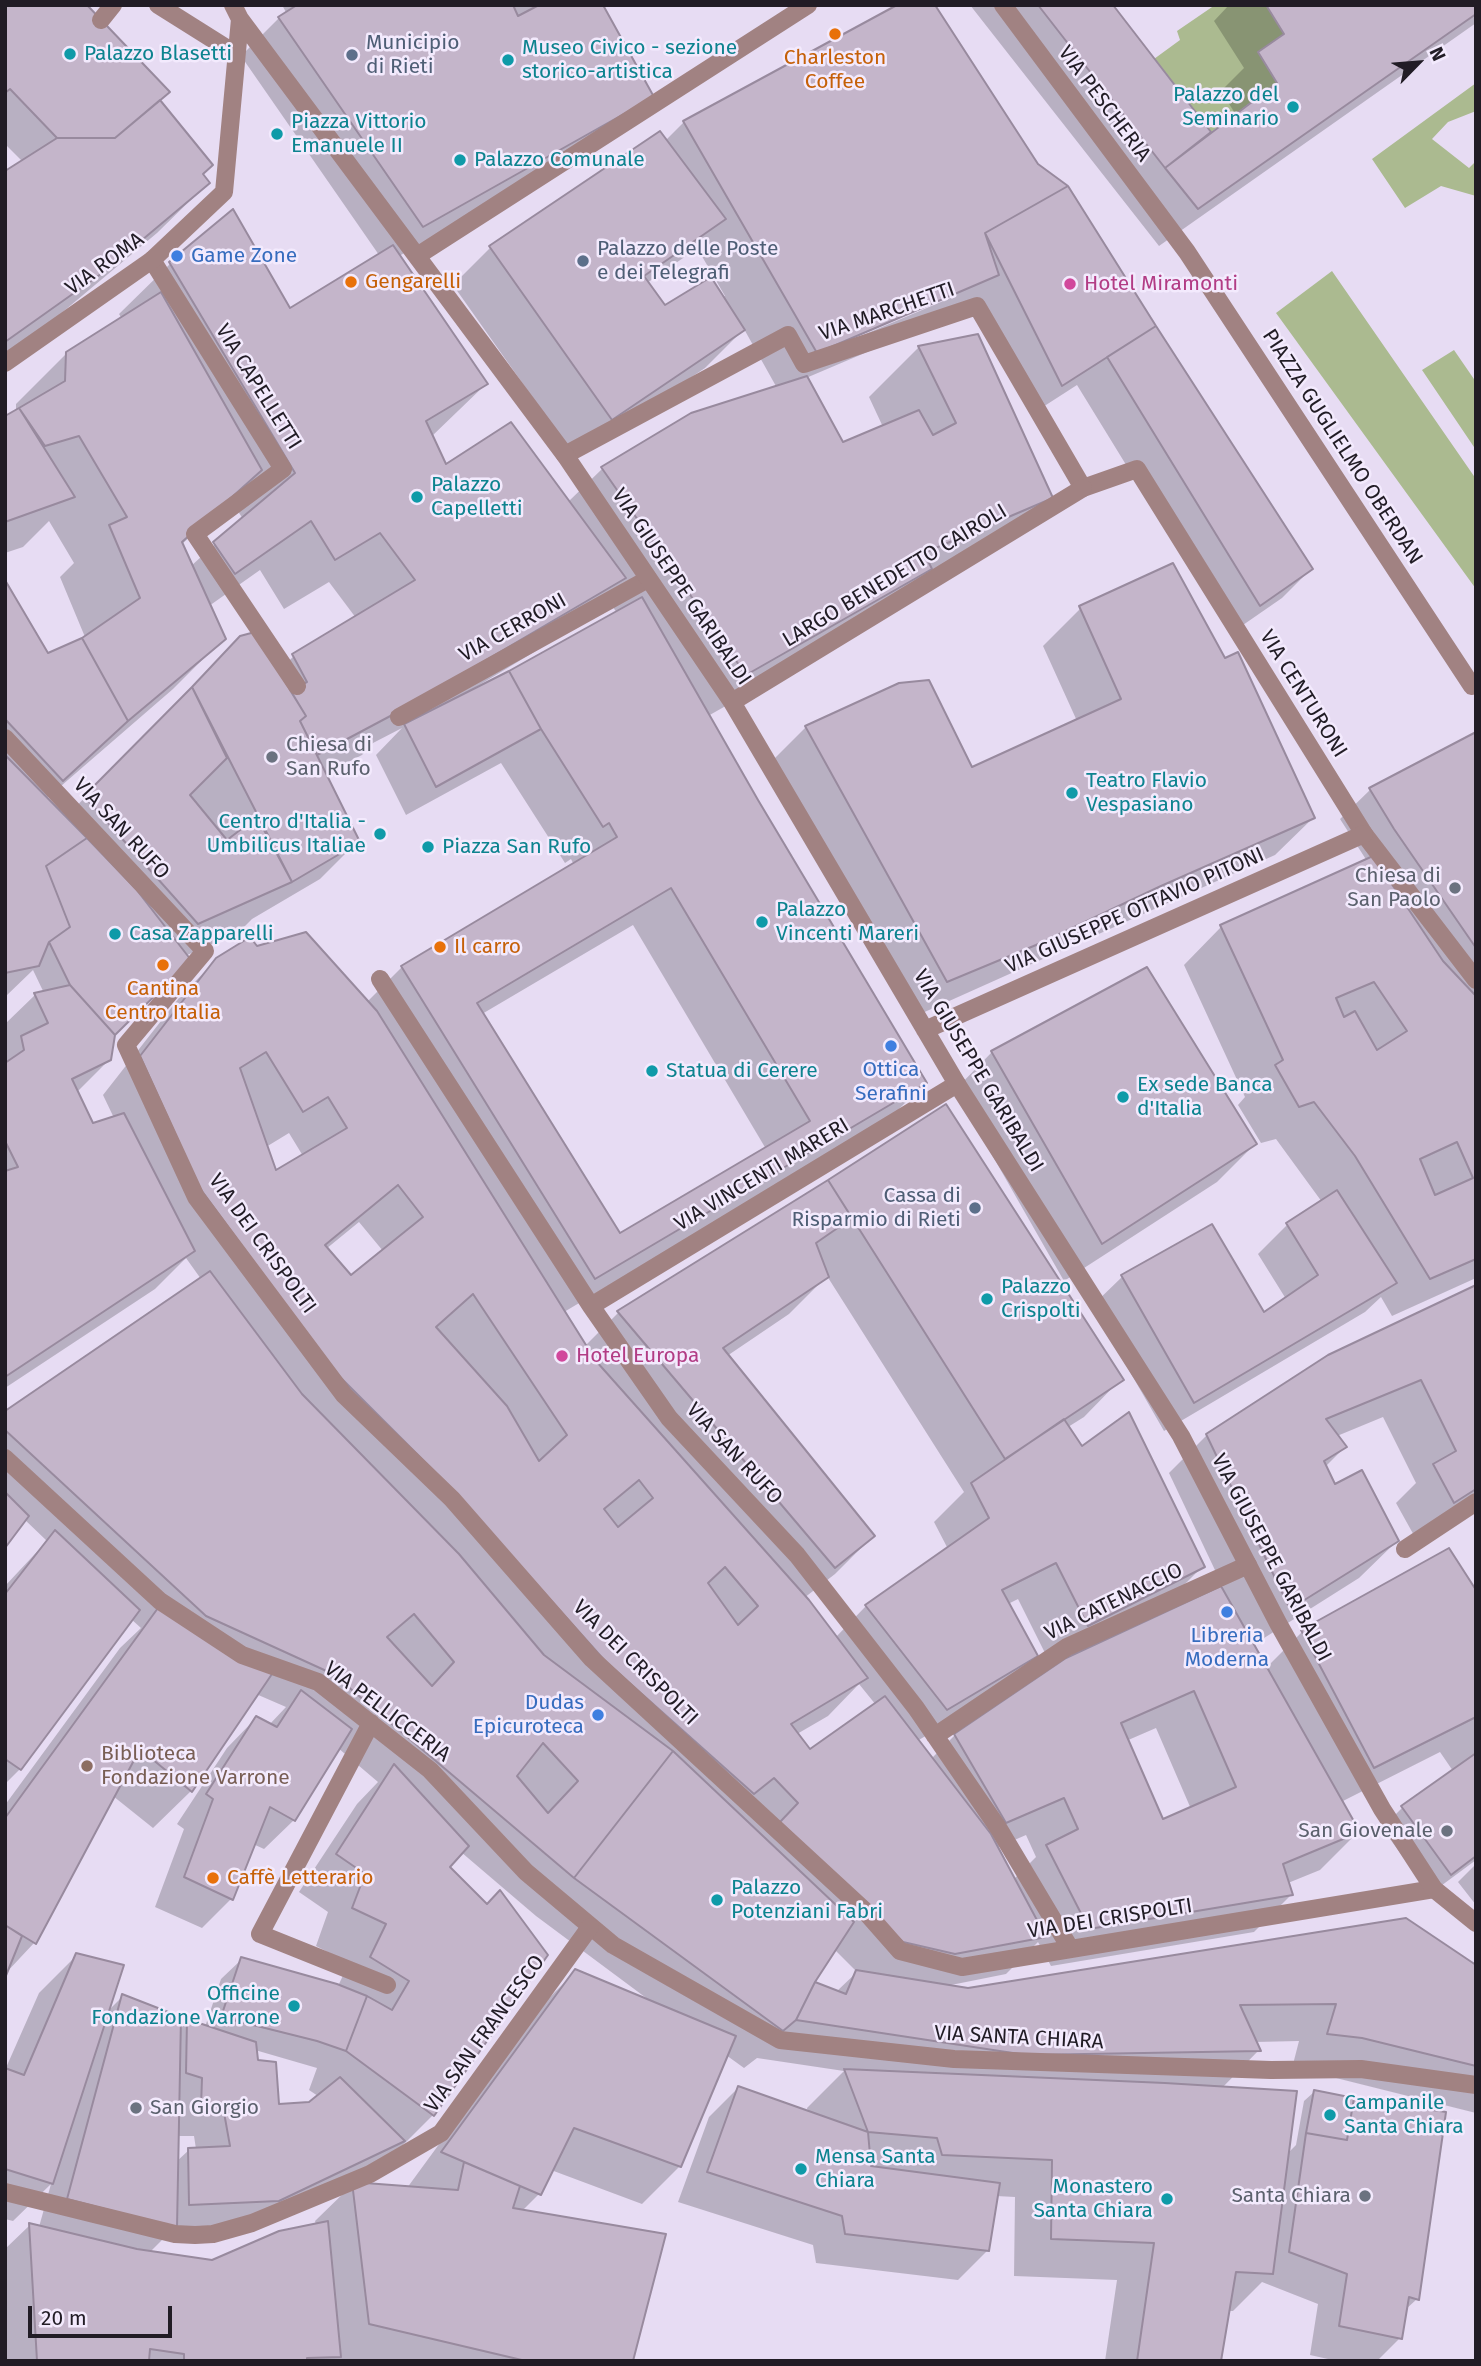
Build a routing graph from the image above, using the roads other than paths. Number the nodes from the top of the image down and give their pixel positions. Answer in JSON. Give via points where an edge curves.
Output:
{"nodes":[{"id":1,"x":113,"y":5,"type":"edge"},
{"id":2,"x":158,"y":5,"type":"edge"},
{"id":3,"x":808,"y":5,"type":"edge"},
{"id":4,"x":1003,"y":5,"type":"edge"},
{"id":5,"x":236,"y":12,"type":"edge"},
{"id":6,"x":101,"y":20,"type":"dead end"},
{"id":7,"x":236,"y":54,"type":"junction"},
{"id":8,"x":1170,"y":230,"type":"joint"},
{"id":9,"x":417,"y":256,"type":"junction"},
{"id":10,"x":152,"y":260,"type":"junction"},
{"id":11,"x":5,"y":363,"type":"edge"},
{"id":12,"x":565,"y":455,"type":"junction"},
{"id":13,"x":1083,"y":488,"type":"junction"},
{"id":14,"x":648,"y":579,"type":"junction"},
{"id":15,"x":1476,"y":683,"type":"edge"},
{"id":16,"x":298,"y":686,"type":"dead end"},
{"id":17,"x":732,"y":702,"type":"junction"},
{"id":18,"x":400,"y":718,"type":"dead end"},
{"id":19,"x":5,"y":738,"type":"edge"},
{"id":20,"x":1364,"y":834,"type":"junction"},
{"id":21,"x":205,"y":951,"type":"joint"},
{"id":22,"x":380,"y":979,"type":"dead end"},
{"id":23,"x":1476,"y":980,"type":"edge"},
{"id":24,"x":925,"y":1030,"type":"junction"},
{"id":25,"x":957,"y":1084,"type":"junction"},
{"id":26,"x":591,"y":1306,"type":"junction"},
{"id":27,"x":5,"y":1458,"type":"edge"},
{"id":28,"x":1476,"y":1502,"type":"edge"},
{"id":29,"x":1405,"y":1549,"type":"dead end"},
{"id":30,"x":1248,"y":1565,"type":"junction"},
{"id":31,"x":371,"y":1723,"type":"junction"},
{"id":32,"x":935,"y":1735,"type":"junction"},
{"id":33,"x":1434,"y":1889,"type":"junction"},
{"id":34,"x":1476,"y":1923,"type":"edge"},
{"id":35,"x":590,"y":1927,"type":"junction"},
{"id":36,"x":1070,"y":1948,"type":"junction"},
{"id":37,"x":387,"y":1984,"type":"dead end"},
{"id":38,"x":1476,"y":2085,"type":"edge"},
{"id":39,"x":5,"y":2192,"type":"edge"}],
"edges":[{"from":1,"to":6,"type":"street"},
{"from":2,"to":7,"type":"street"},
{"from":3,"to":9,"type":"street"},
{"from":4,"to":8,"type":"street","name":"VIA PESCHERIA"},
{"from":5,"to":7,"type":"street"},
{"from":5,"to":9,"type":"street","name":"VIA GIUSEPPE GARIBALDI"},
{"from":7,"to":10,"type":"street","name":"VIA ROMA","via":[[224,192]]},
{"from":8,"to":15,"type":"street","name":"PIAZZA GUGLIELMO OBERDAN","via":[[1472,686]]},
{"from":9,"to":12,"type":"street","name":"VIA GIUSEPPE GARIBALDI"},
{"from":10,"to":11,"type":"street","name":"VIA ROMA"},
{"from":10,"to":16,"type":"street","name":"VIA CAPELLETTI","via":[[283,469],[195,534]]},
{"from":12,"to":13,"type":"street","name":"VIA MARCHETTI","via":[[788,335],[804,364],[977,306]]},
{"from":12,"to":14,"type":"street","name":"VIA GIUSEPPE GARIBALDI"},
{"from":13,"to":17,"type":"street","name":"LARGO BENEDETTO CAIROLI"},
{"from":13,"to":20,"type":"street","name":"VIA CENTURONI","via":[[1137,469]]},
{"from":14,"to":17,"type":"street","name":"VIA GIUSEPPE GARIBALDI"},
{"from":14,"to":18,"type":"street","name":"VIA CERRONI"},
{"from":17,"to":24,"type":"street","name":"VIA GIUSEPPE GARIBALDI"},
{"from":19,"to":21,"type":"street","name":"VIA SAN RUFO"},
{"from":20,"to":23,"type":"street","name":"VIA CENTURONI"},
{"from":20,"to":24,"type":"street","name":"VIA GIUSEPPE OTTAVIO PITONI"},
{"from":21,"to":36,"type":"street","name":"VIA DEI CRISPOLTI","via":[[126,1045],[196,1198],[344,1395],[452,1499],[592,1659],[863,1909],[900,1951],[962,1967]]},
{"from":22,"to":26,"type":"street","name":"VIA SAN RUFO"},
{"from":24,"to":25,"type":"street","name":"VIA GIUSEPPE GARIBALDI"},
{"from":25,"to":26,"type":"street","name":"VIA VINCENTI MARERI"},
{"from":25,"to":30,"type":"street","name":"VIA GIUSEPPE GARIBALDI","via":[[1181,1436]]},
{"from":26,"to":32,"type":"street","name":"VIA SAN RUFO","via":[[669,1419],[797,1555]]},
{"from":27,"to":31,"type":"street","name":"VIA PELLICCERIA","via":[[160,1601],[242,1655],[318,1682]]},
{"from":28,"to":29,"type":"street"},
{"from":30,"to":32,"type":"street","name":"VIA CATENACCIO","via":[[1066,1647]]},
{"from":30,"to":33,"type":"street","name":"VIA GIUSEPPE GARIBALDI","via":[[1382,1809]]},
{"from":31,"to":35,"type":"street","name":"VIA PELLICCERIA","via":[[430,1770],[526,1871]]},
{"from":31,"to":37,"type":"street","via":[[260,1934]]},
{"from":32,"to":36,"type":"street","name":"VIA SAN RUFO","via":[[999,1829]]},
{"from":33,"to":34,"type":"street","name":"VIA GIUSEPPE GARIBALDI"},
{"from":33,"to":36,"type":"street","name":"VIA DEI CRISPOLTI"},
{"from":35,"to":38,"type":"street","name":"VIA SANTA CHIARA","via":[[613,1945],[780,2040],[954,2059],[1362,2069]]},
{"from":35,"to":39,"type":"street","name":"VIA SAN FRANCESCO","via":[[441,2133],[370,2174],[252,2223],[194,2235],[175,2235]]}]}
